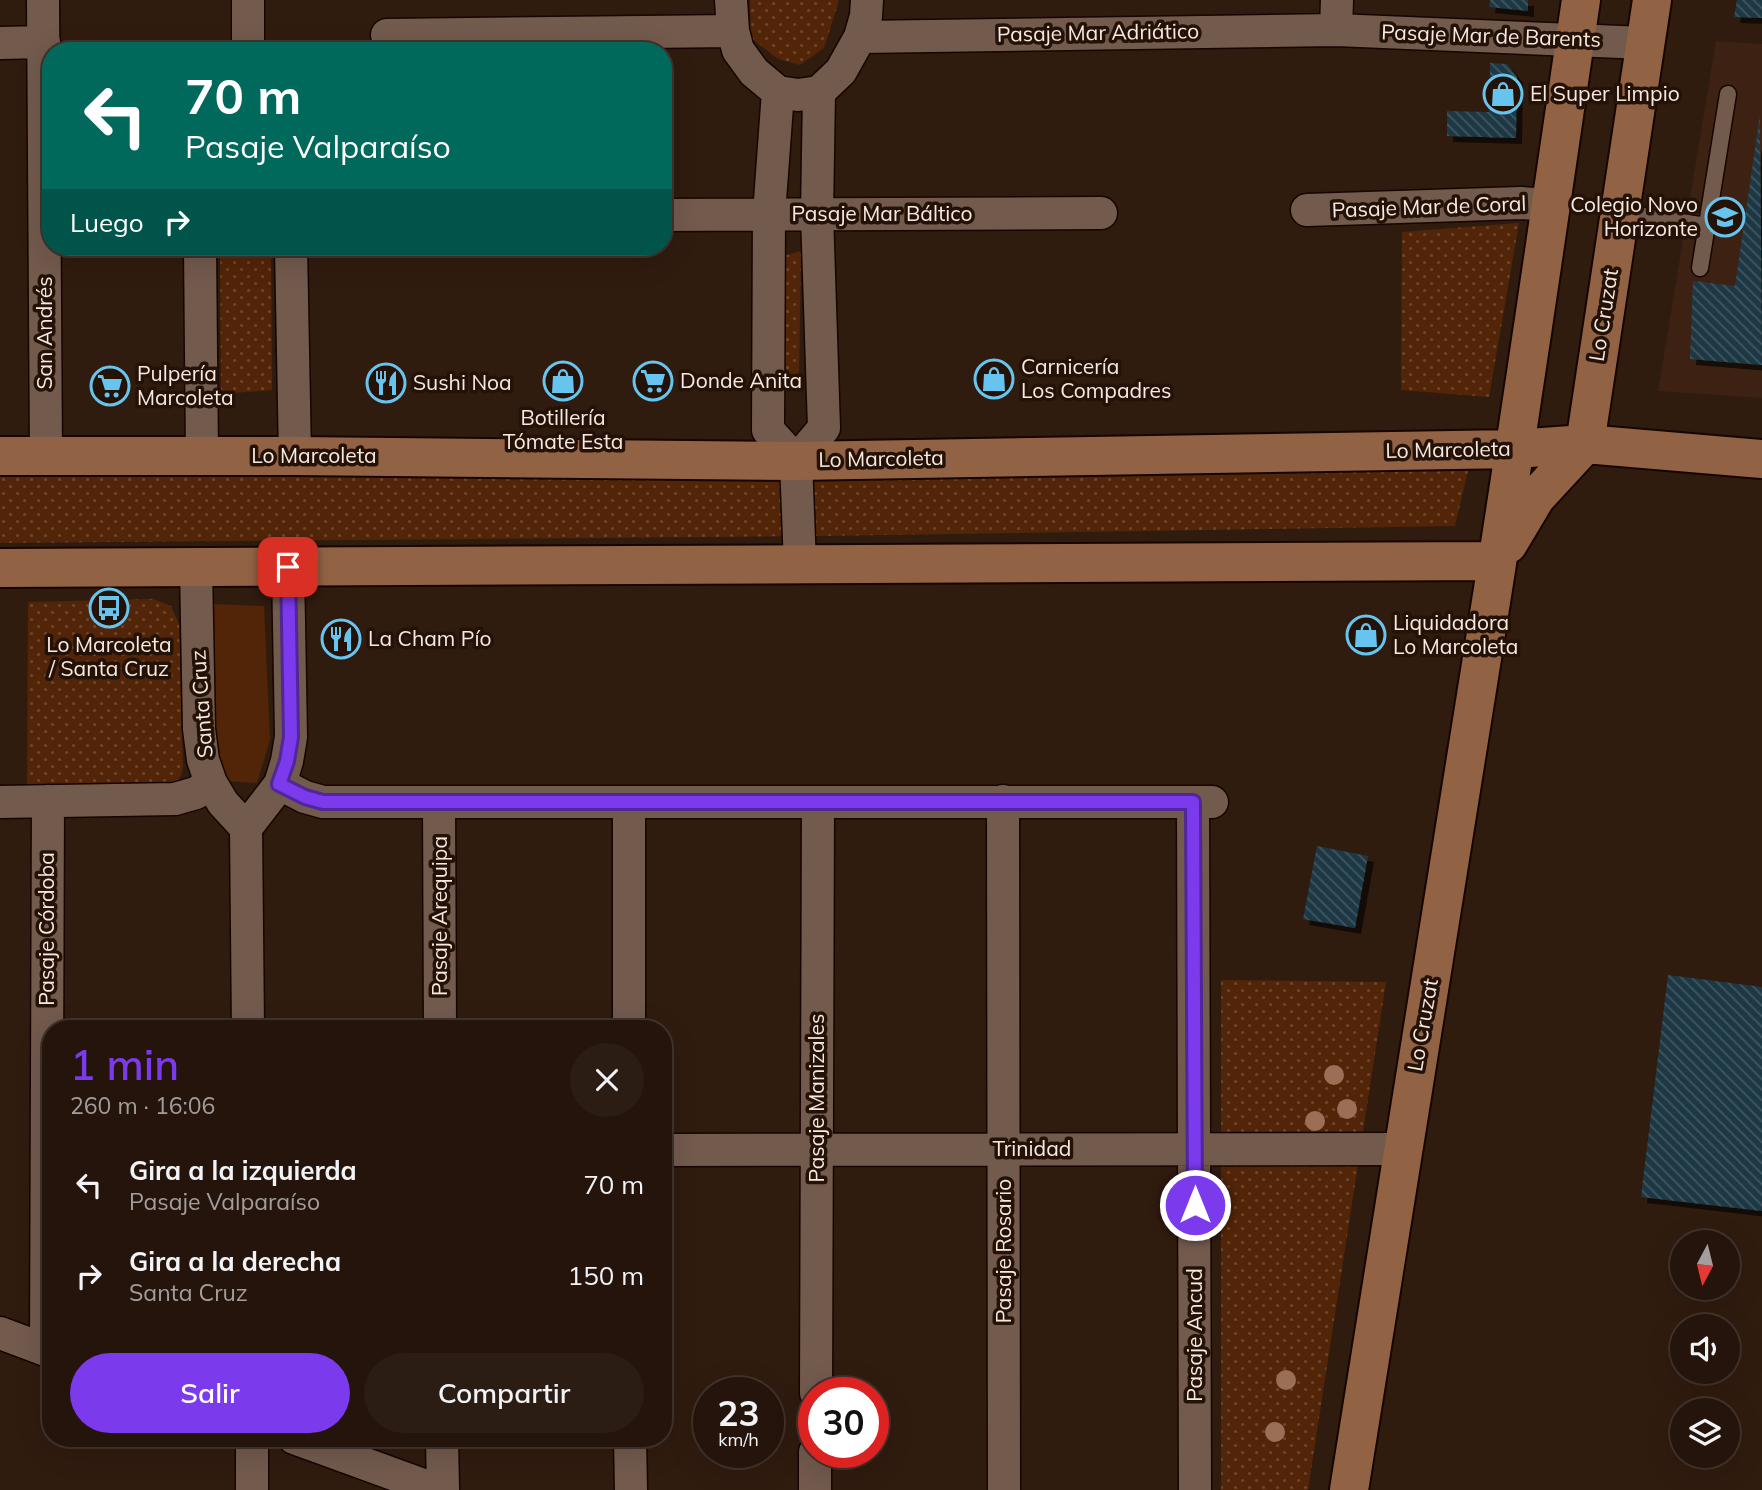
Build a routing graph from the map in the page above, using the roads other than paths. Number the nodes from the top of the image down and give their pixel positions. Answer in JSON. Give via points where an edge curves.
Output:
{"nodes":[{"id":1,"x":43,"y":0,"type":"edge"},
{"id":2,"x":248,"y":0,"type":"edge"},
{"id":3,"x":731,"y":0,"type":"edge"},
{"id":4,"x":867,"y":0,"type":"edge"},
{"id":5,"x":1581,"y":0,"type":"edge"},
{"id":6,"x":1652,"y":0,"type":"edge"},
{"id":7,"x":1337,"y":15,"type":"edge"},
{"id":8,"x":733,"y":31,"type":"junction"},
{"id":9,"x":387,"y":35,"type":"dead end"},
{"id":10,"x":860,"y":37,"type":"junction"},
{"id":11,"x":1575,"y":38,"type":"junction"},
{"id":12,"x":42,"y":42,"type":"edge"},
{"id":13,"x":44,"y":42,"type":"edge"},
{"id":14,"x":248,"y":42,"type":"edge"},
{"id":15,"x":0,"y":43,"type":"edge"},
{"id":16,"x":1646,"y":43,"type":"junction"},
{"id":17,"x":778,"y":92,"type":"junction"},
{"id":18,"x":819,"y":92,"type":"junction"},
{"id":19,"x":1728,"y":94,"type":"dead end"},
{"id":20,"x":1550,"y":205,"type":"junction"},
{"id":21,"x":1307,"y":210,"type":"dead end"},
{"id":22,"x":1620,"y":212,"type":"junction"},
{"id":23,"x":1101,"y":213,"type":"dead end"},
{"id":24,"x":769,"y":214,"type":"junction"},
{"id":25,"x":817,"y":214,"type":"junction"},
{"id":26,"x":672,"y":215,"type":"edge"},
{"id":27,"x":1706,"y":226,"type":"junction"},
{"id":28,"x":45,"y":256,"type":"edge"},
{"id":29,"x":200,"y":256,"type":"edge"},
{"id":30,"x":292,"y":256,"type":"edge"},
{"id":31,"x":1700,"y":268,"type":"dead end"},
{"id":32,"x":1585,"y":444,"type":"junction"},
{"id":33,"x":1515,"y":449,"type":"junction"},
{"id":34,"x":0,"y":456,"type":"edge"},
{"id":35,"x":46,"y":456,"type":"junction"},
{"id":36,"x":202,"y":456,"type":"junction"},
{"id":37,"x":295,"y":456,"type":"junction"},
{"id":38,"x":1762,"y":459,"type":"edge"},
{"id":39,"x":796,"y":461,"type":"junction"},
{"id":40,"x":1497,"y":561,"type":"junction"},
{"id":41,"x":800,"y":565,"type":"junction"},
{"id":42,"x":195,"y":567,"type":"junction"},
{"id":43,"x":288,"y":567,"type":"junction"},
{"id":44,"x":0,"y":568,"type":"edge"},
{"id":45,"x":211,"y":783,"type":"junction"},
{"id":46,"x":279,"y":784,"type":"junction"},
{"id":47,"x":0,"y":802,"type":"edge"},
{"id":48,"x":48,"y":802,"type":"junction"},
{"id":49,"x":439,"y":802,"type":"junction"},
{"id":50,"x":1003,"y":802,"type":"junction"},
{"id":51,"x":629,"y":803,"type":"junction"},
{"id":52,"x":818,"y":803,"type":"junction"},
{"id":53,"x":246,"y":828,"type":"junction"},
{"id":54,"x":48,"y":1020,"type":"edge"},
{"id":55,"x":248,"y":1020,"type":"edge"},
{"id":56,"x":440,"y":1020,"type":"edge"},
{"id":57,"x":629,"y":1020,"type":"edge"},
{"id":58,"x":817,"y":1149,"type":"junction"},
{"id":59,"x":1004,"y":1149,"type":"junction"},
{"id":60,"x":1194,"y":1149,"type":"junction"},
{"id":61,"x":1401,"y":1149,"type":"junction"},
{"id":62,"x":672,"y":1150,"type":"edge"},
{"id":63,"x":0,"y":1333,"type":"edge"},
{"id":64,"x":42,"y":1349,"type":"edge"},
{"id":65,"x":816,"y":1377,"type":"edge"},
{"id":66,"x":252,"y":1447,"type":"edge"},
{"id":67,"x":319,"y":1447,"type":"edge"},
{"id":68,"x":442,"y":1447,"type":"edge"},
{"id":69,"x":630,"y":1447,"type":"edge"},
{"id":70,"x":816,"y":1468,"type":"edge"},
{"id":71,"x":251,"y":1490,"type":"edge"},
{"id":72,"x":437,"y":1490,"type":"edge"},
{"id":73,"x":443,"y":1490,"type":"edge"},
{"id":74,"x":631,"y":1490,"type":"edge"},
{"id":75,"x":815,"y":1490,"type":"edge"},
{"id":76,"x":1004,"y":1490,"type":"edge"},
{"id":77,"x":1195,"y":1490,"type":"edge"},
{"id":78,"x":1349,"y":1490,"type":"edge"}],
"edges":[{"from":1,"to":13,"type":"street","name":"San Andrés"},
{"from":2,"to":14,"type":"street"},
{"from":3,"to":8,"type":"street"},
{"from":4,"to":10,"type":"street"},
{"from":5,"to":11,"type":"main road","name":"Lo Cruzat"},
{"from":6,"to":16,"type":"main road","name":"Lo Cruzat"},
{"from":7,"to":10,"type":"street","name":"Pasaje Mar Adriático"},
{"from":7,"to":11,"type":"street","name":"Pasaje Mar de Barents"},
{"from":8,"to":9,"type":"street"},
{"from":8,"to":17,"type":"street","via":[[738,50],[754,72]]},
{"from":10,"to":18,"type":"street","via":[[841,71]]},
{"from":11,"to":16,"type":"street","name":"Pasaje Mar de Barents"},
{"from":11,"to":20,"type":"main road","name":"Lo Cruzat"},
{"from":12,"to":15,"type":"street"},
{"from":16,"to":22,"type":"main road","name":"Lo Cruzat"},
{"from":17,"to":18,"type":"street"},
{"from":17,"to":24,"type":"street"},
{"from":18,"to":25,"type":"street"},
{"from":19,"to":27,"type":"lane"},
{"from":20,"to":21,"type":"street","name":"Pasaje Mar de Coral"},
{"from":20,"to":33,"type":"main road","name":"Lo Cruzat"},
{"from":22,"to":27,"type":"lane"},
{"from":22,"to":32,"type":"main road","name":"Lo Cruzat"},
{"from":23,"to":25,"type":"street","name":"Pasaje Mar Báltico"},
{"from":24,"to":25,"type":"street","name":"Pasaje Mar Báltico"},
{"from":24,"to":26,"type":"street","name":"Pasaje Mar Báltico"},
{"from":24,"to":39,"type":"street","via":[[768,430]]},
{"from":25,"to":39,"type":"street","via":[[824,428]]},
{"from":27,"to":31,"type":"lane"},
{"from":28,"to":35,"type":"street","name":"San Andrés"},
{"from":29,"to":36,"type":"street"},
{"from":30,"to":37,"type":"street"},
{"from":32,"to":33,"type":"main road","name":"Lo Marcoleta"},
{"from":32,"to":38,"type":"main road","name":"Lo Marcoleta"},
{"from":32,"to":40,"type":"main road","name":"Lo Cruzat","via":[[1536,497]]},
{"from":33,"to":39,"type":"main road","name":"Lo Marcoleta"},
{"from":33,"to":40,"type":"main road","name":"Lo Cruzat"},
{"from":34,"to":35,"type":"main road","name":"Lo Marcoleta"},
{"from":35,"to":36,"type":"main road","name":"Lo Marcoleta"},
{"from":36,"to":37,"type":"main road","name":"Lo Marcoleta"},
{"from":37,"to":39,"type":"main road","name":"Lo Marcoleta"},
{"from":39,"to":41,"type":"street"},
{"from":40,"to":41,"type":"main road"},
{"from":40,"to":61,"type":"main road","name":"Lo Cruzat"},
{"from":41,"to":43,"type":"main road"},
{"from":42,"to":43,"type":"main road"},
{"from":42,"to":44,"type":"main road"},
{"from":42,"to":45,"type":"street","name":"Santa Cruz","via":[[199,729]]},
{"from":43,"to":46,"type":"street","via":[[291,737]]},
{"from":45,"to":48,"type":"street","via":[[176,799]]},
{"from":45,"to":53,"type":"street","name":"Santa Cruz"},
{"from":46,"to":49,"type":"street","via":[[323,802]]},
{"from":46,"to":53,"type":"street"},
{"from":47,"to":48,"type":"street"},
{"from":48,"to":54,"type":"street","name":"Pasaje Córdoba"},
{"from":49,"to":51,"type":"street"},
{"from":49,"to":56,"type":"street","name":"Pasaje Arequipa"},
{"from":50,"to":52,"type":"street"},
{"from":50,"to":59,"type":"street","name":"Pasaje Rosario"},
{"from":50,"to":60,"type":"street","name":"Pasaje Ancud","via":[[1202,802]]},
{"from":51,"to":52,"type":"street"},
{"from":51,"to":57,"type":"street"},
{"from":52,"to":58,"type":"street","name":"Pasaje Manizales"},
{"from":53,"to":55,"type":"street"},
{"from":58,"to":59,"type":"street","name":"Trinidad"},
{"from":58,"to":62,"type":"street","name":"Trinidad"},
{"from":58,"to":65,"type":"street","name":"Pasaje Manizales"},
{"from":59,"to":60,"type":"street","name":"Trinidad"},
{"from":59,"to":76,"type":"street","name":"Pasaje Rosario"},
{"from":60,"to":61,"type":"street","name":"Trinidad"},
{"from":60,"to":77,"type":"street","name":"Pasaje Ancud"},
{"from":61,"to":78,"type":"main road","name":"Lo Cruzat"},
{"from":63,"to":64,"type":"street"},
{"from":66,"to":71,"type":"street"},
{"from":67,"to":72,"type":"street"},
{"from":68,"to":73,"type":"street"},
{"from":69,"to":74,"type":"street"},
{"from":70,"to":75,"type":"street"}]}
